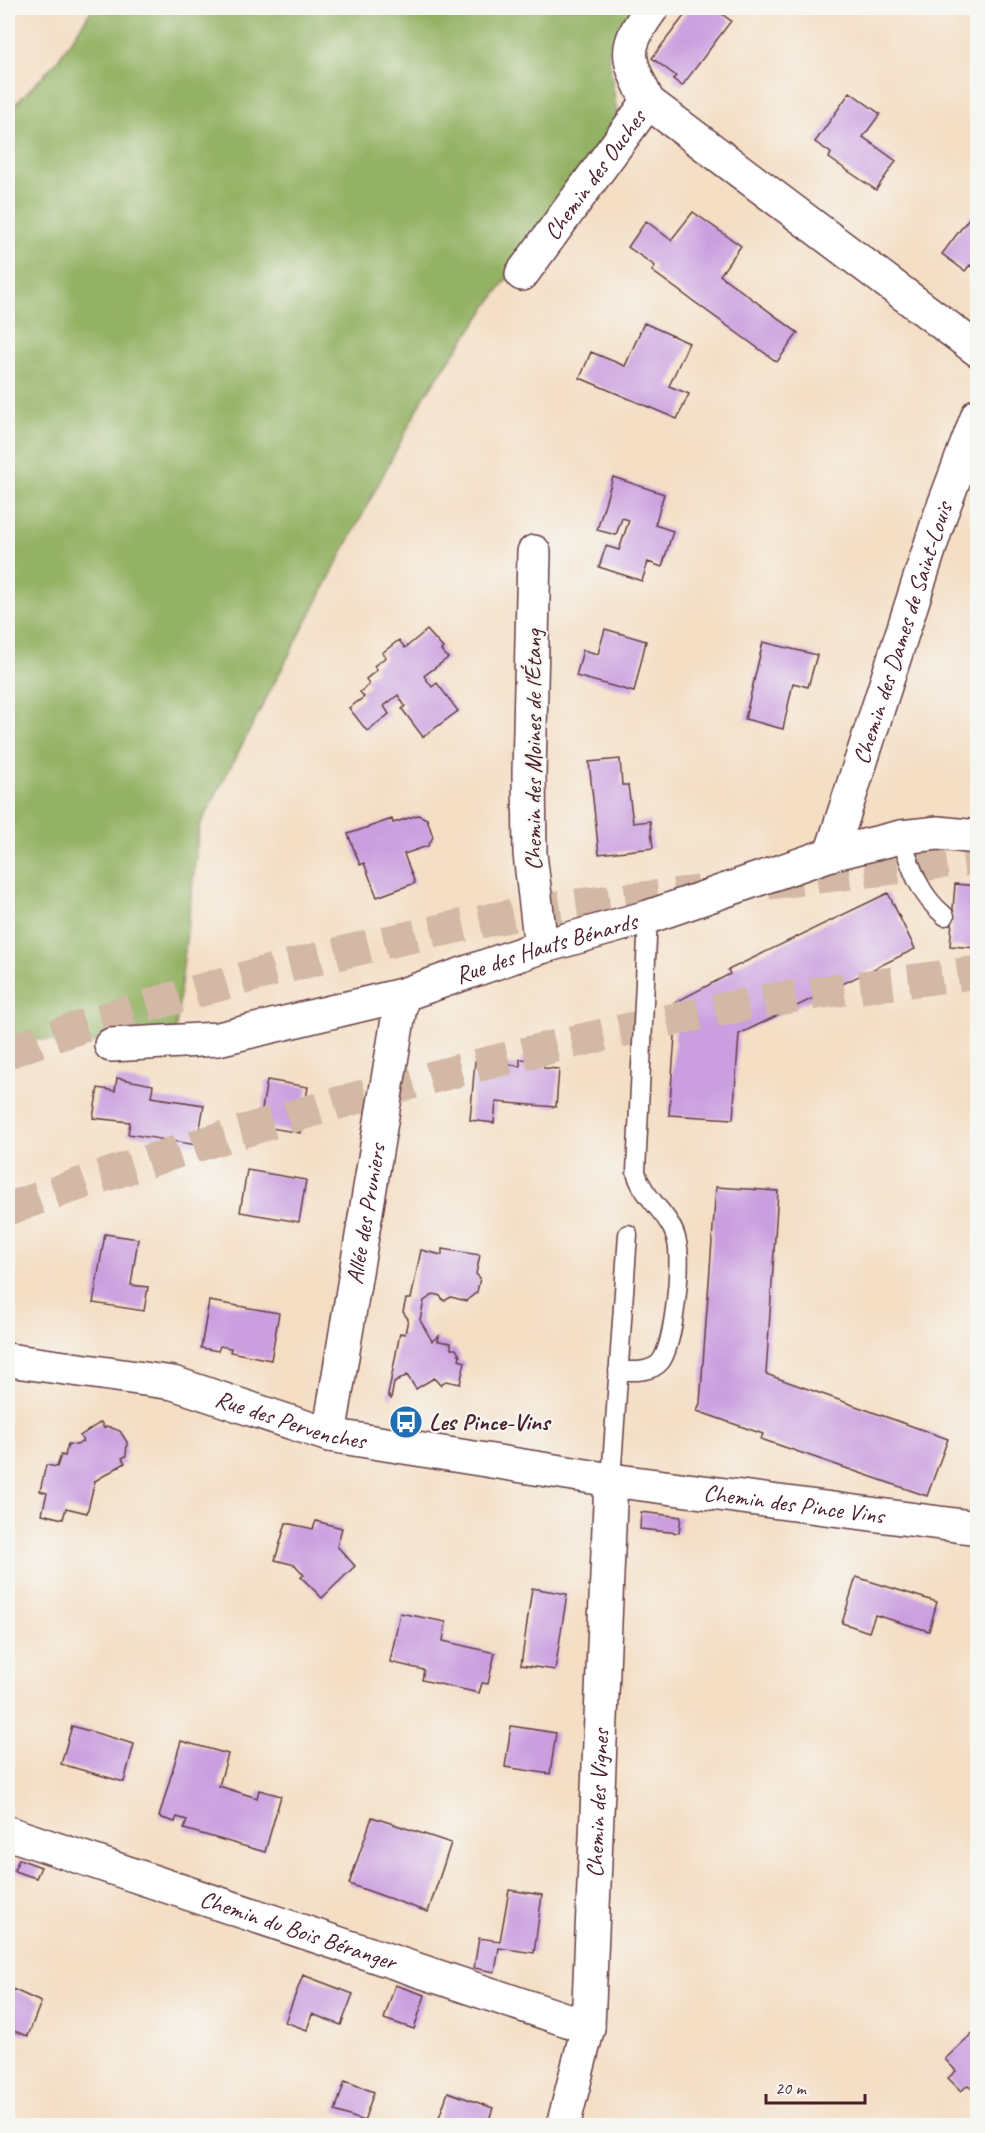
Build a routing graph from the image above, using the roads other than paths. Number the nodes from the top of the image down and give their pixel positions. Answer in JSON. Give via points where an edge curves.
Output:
{"nodes":[{"id":1,"x":652,"y":8,"type":"edge"},
{"id":2,"x":648,"y":102,"type":"junction"},
{"id":3,"x":522,"y":274,"type":"dead end"},
{"id":4,"x":978,"y":350,"type":"edge"},
{"id":5,"x":978,"y":414,"type":"edge"},
{"id":6,"x":534,"y":552,"type":"dead end"},
{"id":7,"x":901,"y":837,"type":"junction"},
{"id":8,"x":978,"y":837,"type":"edge"},
{"id":9,"x":831,"y":854,"type":"junction"},
{"id":10,"x":945,"y":916,"type":"dead end"},
{"id":11,"x":648,"y":917,"type":"junction"},
{"id":12,"x":541,"y":947,"type":"junction"},
{"id":13,"x":402,"y":995,"type":"junction"},
{"id":14,"x":111,"y":1045,"type":"dead end"},
{"id":15,"x":628,"y":1234,"type":"dead end"},
{"id":16,"x":8,"y":1360,"type":"edge"},
{"id":17,"x":618,"y":1371,"type":"junction"},
{"id":18,"x":330,"y":1435,"type":"junction"},
{"id":19,"x":611,"y":1480,"type":"junction"},
{"id":20,"x":978,"y":1528,"type":"edge"},
{"id":21,"x":8,"y":1833,"type":"edge"},
{"id":22,"x":588,"y":2027,"type":"junction"},
{"id":23,"x":563,"y":2126,"type":"edge"}],
"edges":[{"from":1,"to":2,"type":"street","name":"Chemin des Ouches","via":[[633,34],[629,62]]},
{"from":2,"to":3,"type":"street","name":"Chemin des Ouches"},
{"from":2,"to":4,"type":"street"},
{"from":5,"to":9,"type":"street","name":"Chemin des Dames de Saint-Louis","via":[[940,516]]},
{"from":6,"to":12,"type":"street","name":"Chemin des Moines de l'Étang","via":[[530,854]]},
{"from":7,"to":8,"type":"street","name":"Rue des Hauts Bénards","via":[[938,833]]},
{"from":7,"to":9,"type":"street","name":"Rue des Hauts Bénards"},
{"from":7,"to":10,"type":"lane","via":[[919,888]]},
{"from":9,"to":11,"type":"street","name":"Rue des Hauts Bénards"},
{"from":11,"to":12,"type":"street","name":"Rue des Hauts Bénards"},
{"from":11,"to":17,"type":"lane","via":[[636,1172],[639,1183],[670,1224],[677,1242],[678,1263],[670,1339],[662,1360],[645,1369]]},
{"from":12,"to":13,"type":"street","name":"Rue des Hauts Bénards"},
{"from":13,"to":14,"type":"street","name":"Rue des Hauts Bénards","via":[[218,1039]]},
{"from":13,"to":18,"type":"street","name":"Allée des Pruniers"},
{"from":15,"to":17,"type":"lane"},
{"from":16,"to":18,"type":"street","name":"Rue des Pervenches","via":[[173,1383]]},
{"from":17,"to":19,"type":"lane"},
{"from":18,"to":19,"type":"street","name":"Rue des Pervenches"},
{"from":19,"to":20,"type":"street","name":"Chemin des Pince Vins"},
{"from":19,"to":22,"type":"street","name":"Chemin des Vignes"},
{"from":21,"to":22,"type":"street","name":"Chemin du Bois Béranger"},
{"from":22,"to":23,"type":"street","name":"Chemin des Vignes"}]}
